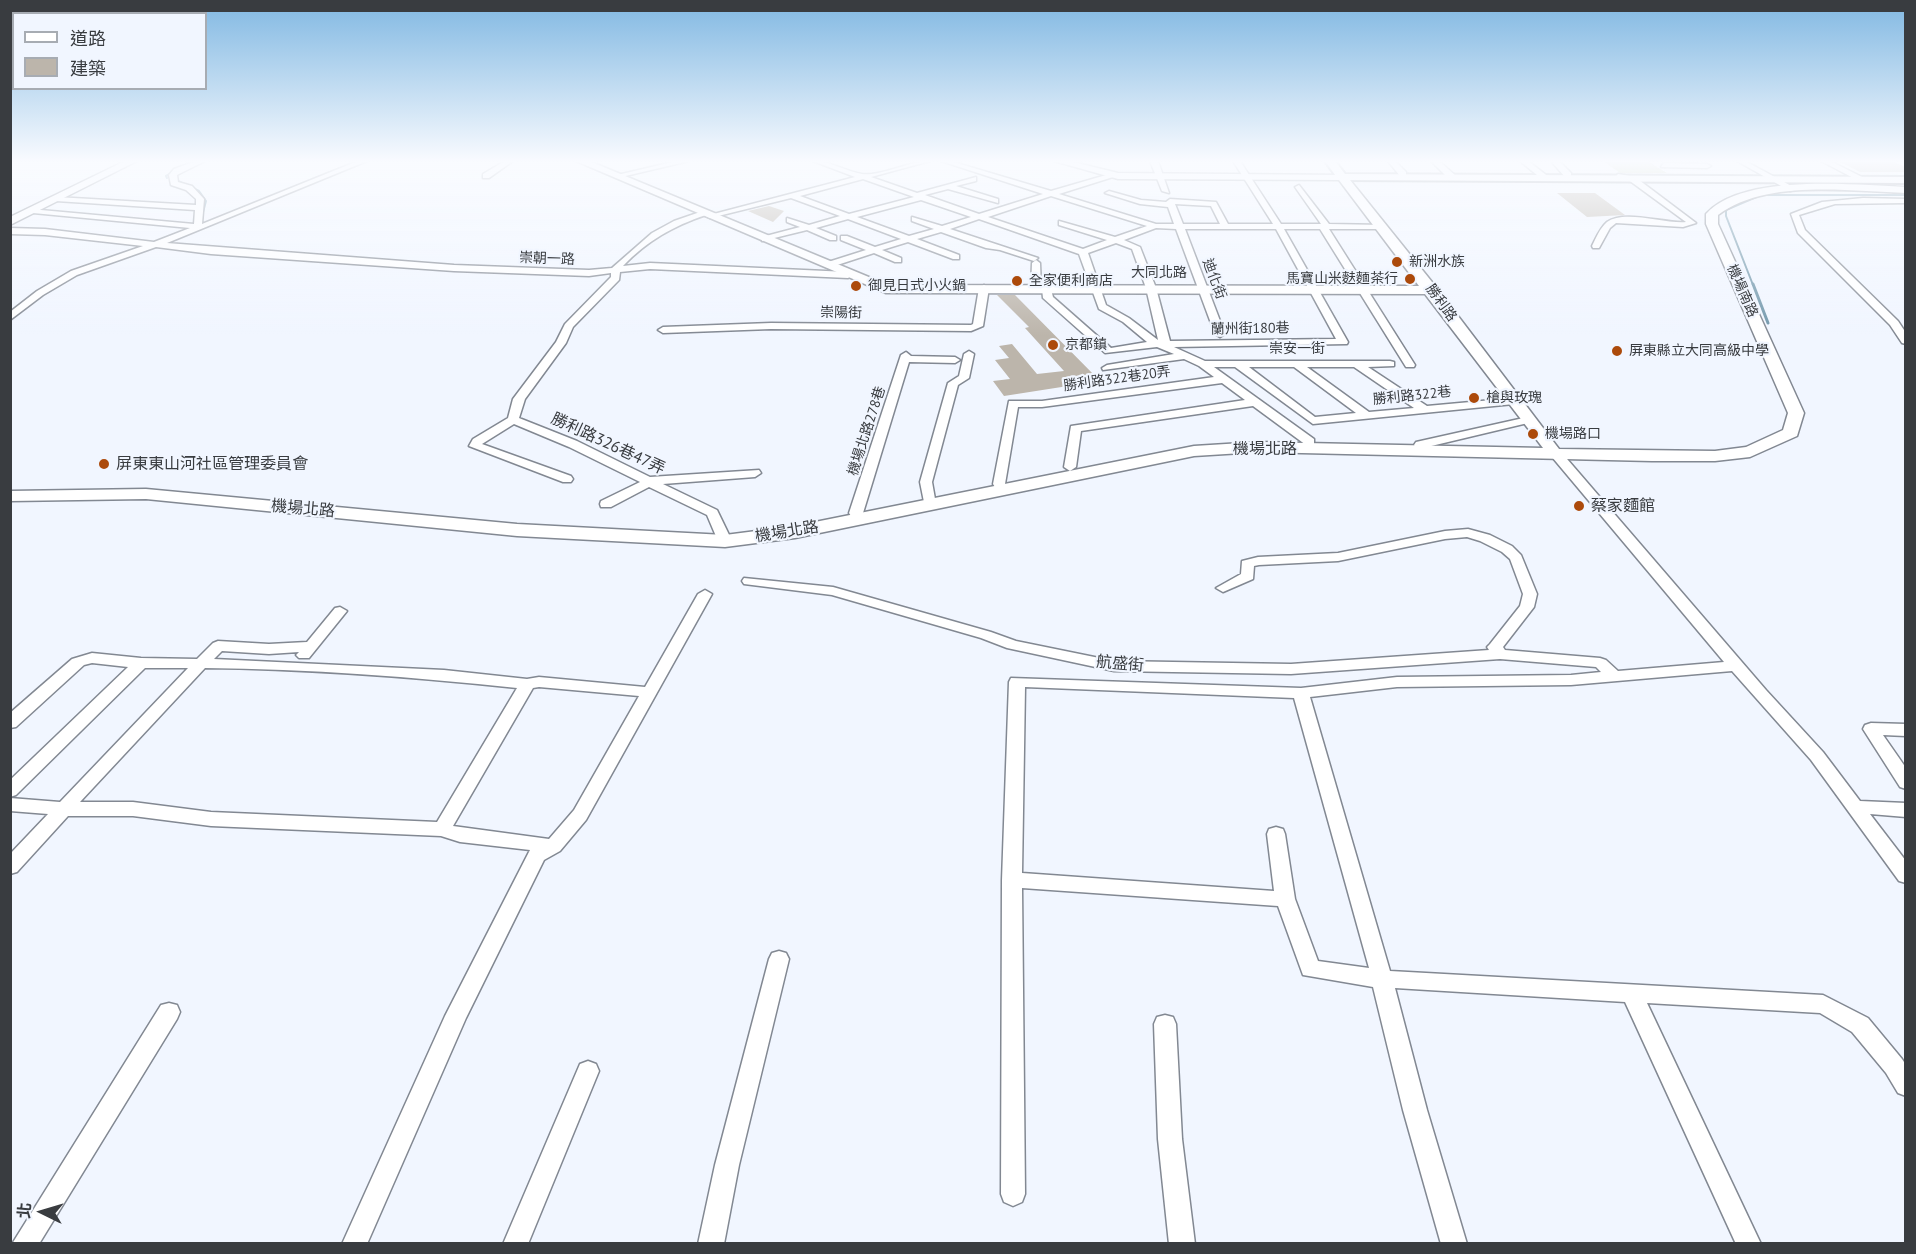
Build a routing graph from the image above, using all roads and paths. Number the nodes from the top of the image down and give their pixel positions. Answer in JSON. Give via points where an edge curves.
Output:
{"nodes":[{"id":1,"x":122,"y":220,"type":"edge"},
{"id":2,"x":200,"y":220,"type":"edge"},
{"id":3,"x":218,"y":220,"type":"edge"},
{"id":4,"x":686,"y":220,"type":"edge"},
{"id":5,"x":717,"y":220,"type":"edge"},
{"id":6,"x":790,"y":220,"type":"dead end"},
{"id":7,"x":840,"y":220,"type":"edge"},
{"id":8,"x":856,"y":220,"type":"edge"},
{"id":9,"x":918,"y":220,"type":"edge"},
{"id":10,"x":967,"y":220,"type":"edge"},
{"id":11,"x":989,"y":220,"type":"edge"},
{"id":12,"x":1079,"y":220,"type":"edge"},
{"id":13,"x":1134,"y":220,"type":"edge"},
{"id":14,"x":1176,"y":220,"type":"edge"},
{"id":15,"x":1222,"y":220,"type":"edge"},
{"id":16,"x":1274,"y":220,"type":"edge"},
{"id":17,"x":1323,"y":220,"type":"edge"},
{"id":18,"x":1376,"y":220,"type":"edge"},
{"id":19,"x":1619,"y":220,"type":"edge"},
{"id":20,"x":1623,"y":220,"type":"edge"},
{"id":21,"x":1689,"y":220,"type":"edge"},
{"id":22,"x":1713,"y":220,"type":"edge"},
{"id":23,"x":1797,"y":220,"type":"edge"},
{"id":24,"x":1155,"y":226,"type":"junction"},
{"id":25,"x":200,"y":227,"type":"junction"},
{"id":26,"x":1178,"y":227,"type":"junction"},
{"id":27,"x":1225,"y":227,"type":"junction"},
{"id":28,"x":1279,"y":227,"type":"junction"},
{"id":29,"x":1323,"y":227,"type":"junction"},
{"id":30,"x":1382,"y":227,"type":"junction"},
{"id":31,"x":809,"y":228,"type":"junction"},
{"id":32,"x":938,"y":228,"type":"junction"},
{"id":33,"x":10,"y":231,"type":"edge"},
{"id":34,"x":1041,"y":237,"type":"junction"},
{"id":35,"x":833,"y":238,"type":"dead end"},
{"id":36,"x":844,"y":238,"type":"dead end"},
{"id":37,"x":765,"y":239,"type":"junction"},
{"id":38,"x":906,"y":239,"type":"junction"},
{"id":39,"x":1116,"y":240,"type":"junction"},
{"id":40,"x":157,"y":244,"type":"junction"},
{"id":41,"x":1596,"y":246,"type":"dead end"},
{"id":42,"x":871,"y":249,"type":"junction"},
{"id":43,"x":1005,"y":249,"type":"junction"},
{"id":44,"x":1083,"y":252,"type":"junction"},
{"id":45,"x":956,"y":257,"type":"dead end"},
{"id":46,"x":898,"y":260,"type":"dead end"},
{"id":47,"x":828,"y":265,"type":"junction"},
{"id":48,"x":615,"y":270,"type":"junction"},
{"id":49,"x":848,"y":274,"type":"junction"},
{"id":50,"x":984,"y":288,"type":"junction"},
{"id":51,"x":1042,"y":288,"type":"junction"},
{"id":52,"x":1095,"y":288,"type":"junction"},
{"id":53,"x":1151,"y":288,"type":"junction"},
{"id":54,"x":1204,"y":289,"type":"junction"},
{"id":55,"x":1312,"y":289,"type":"junction"},
{"id":56,"x":1362,"y":290,"type":"junction"},
{"id":57,"x":1431,"y":290,"type":"junction"},
{"id":58,"x":10,"y":317,"type":"edge"},
{"id":59,"x":663,"y":330,"type":"dead end"},
{"id":60,"x":1220,"y":334,"type":"dead end"},
{"id":61,"x":1905,"y":341,"type":"edge"},
{"id":62,"x":1158,"y":344,"type":"junction"},
{"id":63,"x":969,"y":354,"type":"dead end"},
{"id":64,"x":1185,"y":356,"type":"junction"},
{"id":65,"x":955,"y":360,"type":"dead end"},
{"id":66,"x":1203,"y":364,"type":"junction"},
{"id":67,"x":1238,"y":364,"type":"junction"},
{"id":68,"x":1296,"y":364,"type":"junction"},
{"id":69,"x":1356,"y":364,"type":"junction"},
{"id":70,"x":1390,"y":364,"type":"dead end"},
{"id":71,"x":1410,"y":365,"type":"dead end"},
{"id":72,"x":1107,"y":368,"type":"dead end"},
{"id":73,"x":1225,"y":380,"type":"junction"},
{"id":74,"x":1514,"y":401,"type":"junction"},
{"id":75,"x":1254,"y":402,"type":"junction"},
{"id":76,"x":1424,"y":409,"type":"junction"},
{"id":77,"x":1367,"y":416,"type":"junction"},
{"id":78,"x":513,"y":420,"type":"junction"},
{"id":79,"x":1528,"y":420,"type":"junction"},
{"id":80,"x":1310,"y":442,"type":"junction"},
{"id":81,"x":1422,"y":448,"type":"junction"},
{"id":82,"x":1554,"y":452,"type":"junction"},
{"id":83,"x":1070,"y":467,"type":"junction"},
{"id":84,"x":754,"y":473,"type":"dead end"},
{"id":85,"x":567,"y":479,"type":"dead end"},
{"id":86,"x":651,"y":482,"type":"junction"},
{"id":87,"x":999,"y":484,"type":"junction"},
{"id":88,"x":10,"y":490,"type":"edge"},
{"id":89,"x":10,"y":496,"type":"edge"},
{"id":90,"x":929,"y":499,"type":"junction"},
{"id":91,"x":606,"y":504,"type":"dead end"},
{"id":92,"x":856,"y":513,"type":"junction"},
{"id":93,"x":724,"y":538,"type":"junction"},
{"id":94,"x":749,"y":581,"type":"dead end"},
{"id":95,"x":1223,"y":588,"type":"dead end"},
{"id":96,"x":705,"y":594,"type":"dead end"},
{"id":97,"x":340,"y":611,"type":"dead end"},
{"id":98,"x":310,"y":646,"type":"junction"},
{"id":99,"x":269,"y":649,"type":"junction"},
{"id":100,"x":1500,"y":654,"type":"junction"},
{"id":101,"x":141,"y":663,"type":"junction"},
{"id":102,"x":200,"y":664,"type":"junction"},
{"id":103,"x":257,"y":664,"type":"junction"},
{"id":104,"x":1737,"y":666,"type":"junction"},
{"id":105,"x":297,"y":667,"type":"junction"},
{"id":106,"x":1615,"y":677,"type":"junction"},
{"id":107,"x":527,"y":684,"type":"junction"},
{"id":108,"x":648,"y":692,"type":"junction"},
{"id":109,"x":1301,"y":693,"type":"junction"},
{"id":110,"x":10,"y":723,"type":"edge"},
{"id":111,"x":1905,"y":730,"type":"edge"},
{"id":112,"x":1905,"y":783,"type":"edge"},
{"id":113,"x":10,"y":792,"type":"edge"},
{"id":114,"x":10,"y":804,"type":"edge"},
{"id":115,"x":1854,"y":807,"type":"junction"},
{"id":116,"x":64,"y":809,"type":"junction"},
{"id":117,"x":1905,"y":810,"type":"edge"},
{"id":118,"x":442,"y":829,"type":"junction"},
{"id":119,"x":1276,"y":834,"type":"dead end"},
{"id":120,"x":553,"y":846,"type":"junction"},
{"id":121,"x":10,"y":867,"type":"edge"},
{"id":122,"x":1905,"y":876,"type":"edge"},
{"id":123,"x":1011,"y":879,"type":"junction"},
{"id":124,"x":1285,"y":899,"type":"junction"},
{"id":125,"x":779,"y":958,"type":"dead end"},
{"id":126,"x":1382,"y":979,"type":"junction"},
{"id":127,"x":1632,"y":994,"type":"junction"},
{"id":128,"x":169,"y":1012,"type":"dead end"},
{"id":129,"x":1165,"y":1024,"type":"dead end"},
{"id":130,"x":1900,"y":1067,"type":"edge"},
{"id":131,"x":588,"y":1071,"type":"dead end"},
{"id":132,"x":1905,"y":1086,"type":"edge"},
{"id":133,"x":1013,"y":1194,"type":"dead end"},
{"id":134,"x":24,"y":1244,"type":"edge"},
{"id":135,"x":354,"y":1244,"type":"edge"},
{"id":136,"x":515,"y":1244,"type":"edge"},
{"id":137,"x":711,"y":1244,"type":"edge"},
{"id":138,"x":1182,"y":1244,"type":"edge"},
{"id":139,"x":1454,"y":1244,"type":"edge"},
{"id":140,"x":1749,"y":1244,"type":"edge"}],
"edges":[{"from":1,"to":25,"type":"street"},
{"from":2,"to":25,"type":"street"},
{"from":3,"to":25,"type":"street"},
{"from":4,"to":48,"type":"street","via":[[652,235]]},
{"from":5,"to":37,"type":"street"},
{"from":6,"to":31,"type":"street"},
{"from":7,"to":31,"type":"street"},
{"from":8,"to":38,"type":"street"},
{"from":9,"to":32,"type":"street"},
{"from":10,"to":32,"type":"street"},
{"from":11,"to":34,"type":"street"},
{"from":12,"to":39,"type":"street","via":[[1065,224]]},
{"from":13,"to":24,"type":"street"},
{"from":14,"to":26,"type":"street","name":"迪化街"},
{"from":15,"to":27,"type":"street"},
{"from":16,"to":28,"type":"street"},
{"from":17,"to":29,"type":"street","via":[[1326,224]]},
{"from":18,"to":30,"type":"street","name":"勝利路"},
{"from":19,"to":41,"type":"street","via":[[1608,224]]},
{"from":20,"to":21,"type":"street","via":[[1692,224]]},
{"from":22,"to":82,"type":"street","name":"機場南路","via":[[1796,413],[1791,433],[1750,452],[1715,456]]},
{"from":23,"to":61,"type":"street","via":[[1801,231],[1894,323]]},
{"from":24,"to":26,"type":"street"},
{"from":24,"to":39,"type":"street"},
{"from":25,"to":40,"type":"street"},
{"from":26,"to":27,"type":"street"},
{"from":26,"to":54,"type":"street","name":"迪化街"},
{"from":27,"to":28,"type":"street"},
{"from":28,"to":29,"type":"street"},
{"from":28,"to":55,"type":"street"},
{"from":29,"to":30,"type":"street"},
{"from":29,"to":56,"type":"street"},
{"from":30,"to":57,"type":"street","name":"勝利路"},
{"from":31,"to":35,"type":"street"},
{"from":31,"to":37,"type":"street"},
{"from":32,"to":38,"type":"street"},
{"from":32,"to":43,"type":"street"},
{"from":33,"to":40,"type":"street","name":"崇朝一路"},
{"from":34,"to":43,"type":"street"},
{"from":34,"to":44,"type":"street"},
{"from":36,"to":42,"type":"street"},
{"from":37,"to":47,"type":"street"},
{"from":38,"to":42,"type":"street"},
{"from":38,"to":45,"type":"street"},
{"from":39,"to":44,"type":"street"},
{"from":39,"to":53,"type":"street","via":[[1136,247]]},
{"from":40,"to":48,"type":"street","name":"崇朝一路","via":[[454,268],[589,273]]},
{"from":40,"to":58,"type":"street","via":[[74,273]]},
{"from":42,"to":46,"type":"street"},
{"from":42,"to":47,"type":"street"},
{"from":43,"to":51,"type":"street","via":[[1035,261]]},
{"from":44,"to":52,"type":"street"},
{"from":47,"to":49,"type":"street"},
{"from":48,"to":49,"type":"street","name":"崇朝一路","via":[[650,266]]},
{"from":48,"to":78,"type":"street","via":[[616,278],[569,326],[561,343],[519,399]]},
{"from":49,"to":50,"type":"street","name":"大同北路","via":[[886,289]]},
{"from":50,"to":51,"type":"street","name":"大同北路"},
{"from":50,"to":59,"type":"street","name":"崇陽街","via":[[978,326],[971,328],[771,326]]},
{"from":51,"to":52,"type":"street","name":"大同北路"},
{"from":51,"to":62,"type":"street","name":"蘭州街180巷","via":[[1048,298],[1109,351]]},
{"from":52,"to":53,"type":"street","name":"大同北路"},
{"from":52,"to":62,"type":"street","via":[[1102,307]]},
{"from":53,"to":54,"type":"street","name":"大同北路"},
{"from":53,"to":62,"type":"street","via":[[1165,340]]},
{"from":54,"to":55,"type":"street","name":"大同北路"},
{"from":54,"to":60,"type":"street","name":"迪化街"},
{"from":55,"to":56,"type":"street","name":"大同北路"},
{"from":55,"to":62,"type":"street","name":"蘭州街180巷","via":[[1343,342]]},
{"from":56,"to":57,"type":"street","name":"大同北路"},
{"from":56,"to":71,"type":"street"},
{"from":57,"to":74,"type":"street","name":"勝利路"},
{"from":62,"to":64,"type":"street"},
{"from":63,"to":90,"type":"street","via":[[964,378],[953,383],[926,482]]},
{"from":64,"to":66,"type":"street"},
{"from":64,"to":72,"type":"street"},
{"from":65,"to":92,"type":"street","name":"機場北路278巷","via":[[906,357]]},
{"from":66,"to":67,"type":"street","name":"崇安一街"},
{"from":66,"to":73,"type":"street"},
{"from":67,"to":68,"type":"street","name":"崇安一街"},
{"from":67,"to":77,"type":"street","name":"勝利路322巷","via":[[1313,421]]},
{"from":68,"to":69,"type":"street","name":"崇安一街"},
{"from":68,"to":77,"type":"street"},
{"from":69,"to":70,"type":"street","name":"崇安一街"},
{"from":69,"to":76,"type":"street"},
{"from":73,"to":75,"type":"street"},
{"from":73,"to":87,"type":"street","name":"勝利路322巷20弄","via":[[1042,404],[1012,403]]},
{"from":74,"to":76,"type":"street","name":"勝利路322巷"},
{"from":74,"to":79,"type":"street","name":"勝利路"},
{"from":75,"to":80,"type":"street"},
{"from":75,"to":83,"type":"street","via":[[1075,428]]},
{"from":76,"to":77,"type":"street","name":"勝利路322巷"},
{"from":78,"to":85,"type":"street","via":[[475,446]]},
{"from":78,"to":86,"type":"street","name":"勝利路326巷47弄"},
{"from":79,"to":81,"type":"street"},
{"from":79,"to":82,"type":"street","name":"勝利路"},
{"from":80,"to":81,"type":"street","name":"機場北路"},
{"from":80,"to":83,"type":"street","name":"機場北路","via":[[1218,443]]},
{"from":81,"to":82,"type":"street","name":"機場北路"},
{"from":81,"to":93,"type":"street","name":"機場北路","via":[[1258,447],[1194,451],[795,532]]},
{"from":82,"to":104,"type":"street"},
{"from":83,"to":87,"type":"street","name":"機場北路"},
{"from":84,"to":86,"type":"street"},
{"from":86,"to":91,"type":"street"},
{"from":86,"to":93,"type":"street","name":"勝利路326巷47弄","via":[[712,513]]},
{"from":87,"to":90,"type":"street","name":"機場北路"},
{"from":88,"to":93,"type":"street","name":"機場北路","via":[[184,490]]},
{"from":89,"to":93,"type":"street","name":"機場北路","via":[[146,494],[517,530]]},
{"from":90,"to":92,"type":"street","name":"機場北路"},
{"from":92,"to":93,"type":"street","name":"機場北路"},
{"from":94,"to":100,"type":"street","name":"航盛街","via":[[833,591],[1012,645],[1114,666],[1291,669]]},
{"from":95,"to":100,"type":"street","via":[[1242,581],[1248,576],[1247,564],[1258,561],[1338,557],[1445,534],[1473,535],[1507,549],[1516,558],[1530,594],[1527,607],[1495,647]]},
{"from":96,"to":108,"type":"street"},
{"from":97,"to":98,"type":"street"},
{"from":98,"to":99,"type":"street"},
{"from":98,"to":105,"type":"street"},
{"from":99,"to":102,"type":"street","via":[[218,646]]},
{"from":99,"to":103,"type":"street"},
{"from":100,"to":106,"type":"street","name":"航盛街","via":[[1600,663]]},
{"from":101,"to":102,"type":"street"},
{"from":101,"to":110,"type":"street","via":[[92,657],[78,662]]},
{"from":101,"to":113,"type":"street"},
{"from":102,"to":103,"type":"street"},
{"from":102,"to":116,"type":"street"},
{"from":103,"to":105,"type":"street"},
{"from":104,"to":106,"type":"street"},
{"from":104,"to":115,"type":"street","via":[[1817,756]]},
{"from":105,"to":107,"type":"street"},
{"from":106,"to":109,"type":"street","via":[[1398,682]]},
{"from":107,"to":108,"type":"street"},
{"from":107,"to":118,"type":"street"},
{"from":108,"to":120,"type":"street","via":[[580,815]]},
{"from":109,"to":123,"type":"street","via":[[1017,682]]},
{"from":109,"to":126,"type":"street"},
{"from":111,"to":112,"type":"street","via":[[1871,729]]},
{"from":114,"to":116,"type":"street"},
{"from":115,"to":117,"type":"street"},
{"from":115,"to":122,"type":"street"},
{"from":116,"to":118,"type":"street","via":[[133,809],[211,819]]},
{"from":116,"to":121,"type":"street"},
{"from":118,"to":120,"type":"street"},
{"from":119,"to":124,"type":"street"},
{"from":120,"to":135,"type":"street","via":[[537,855],[456,1016]]},
{"from":123,"to":124,"type":"street"},
{"from":123,"to":133,"type":"street"},
{"from":124,"to":126,"type":"street","via":[[1310,969]]},
{"from":125,"to":137,"type":"street"},
{"from":126,"to":127,"type":"street"},
{"from":126,"to":139,"type":"street"},
{"from":127,"to":130,"type":"street","via":[[1823,1004],[1860,1024]]},
{"from":127,"to":140,"type":"street"},
{"from":128,"to":134,"type":"street"},
{"from":129,"to":138,"type":"street","via":[[1170,1139]]},
{"from":130,"to":132,"type":"street"},
{"from":131,"to":136,"type":"street"}]}
